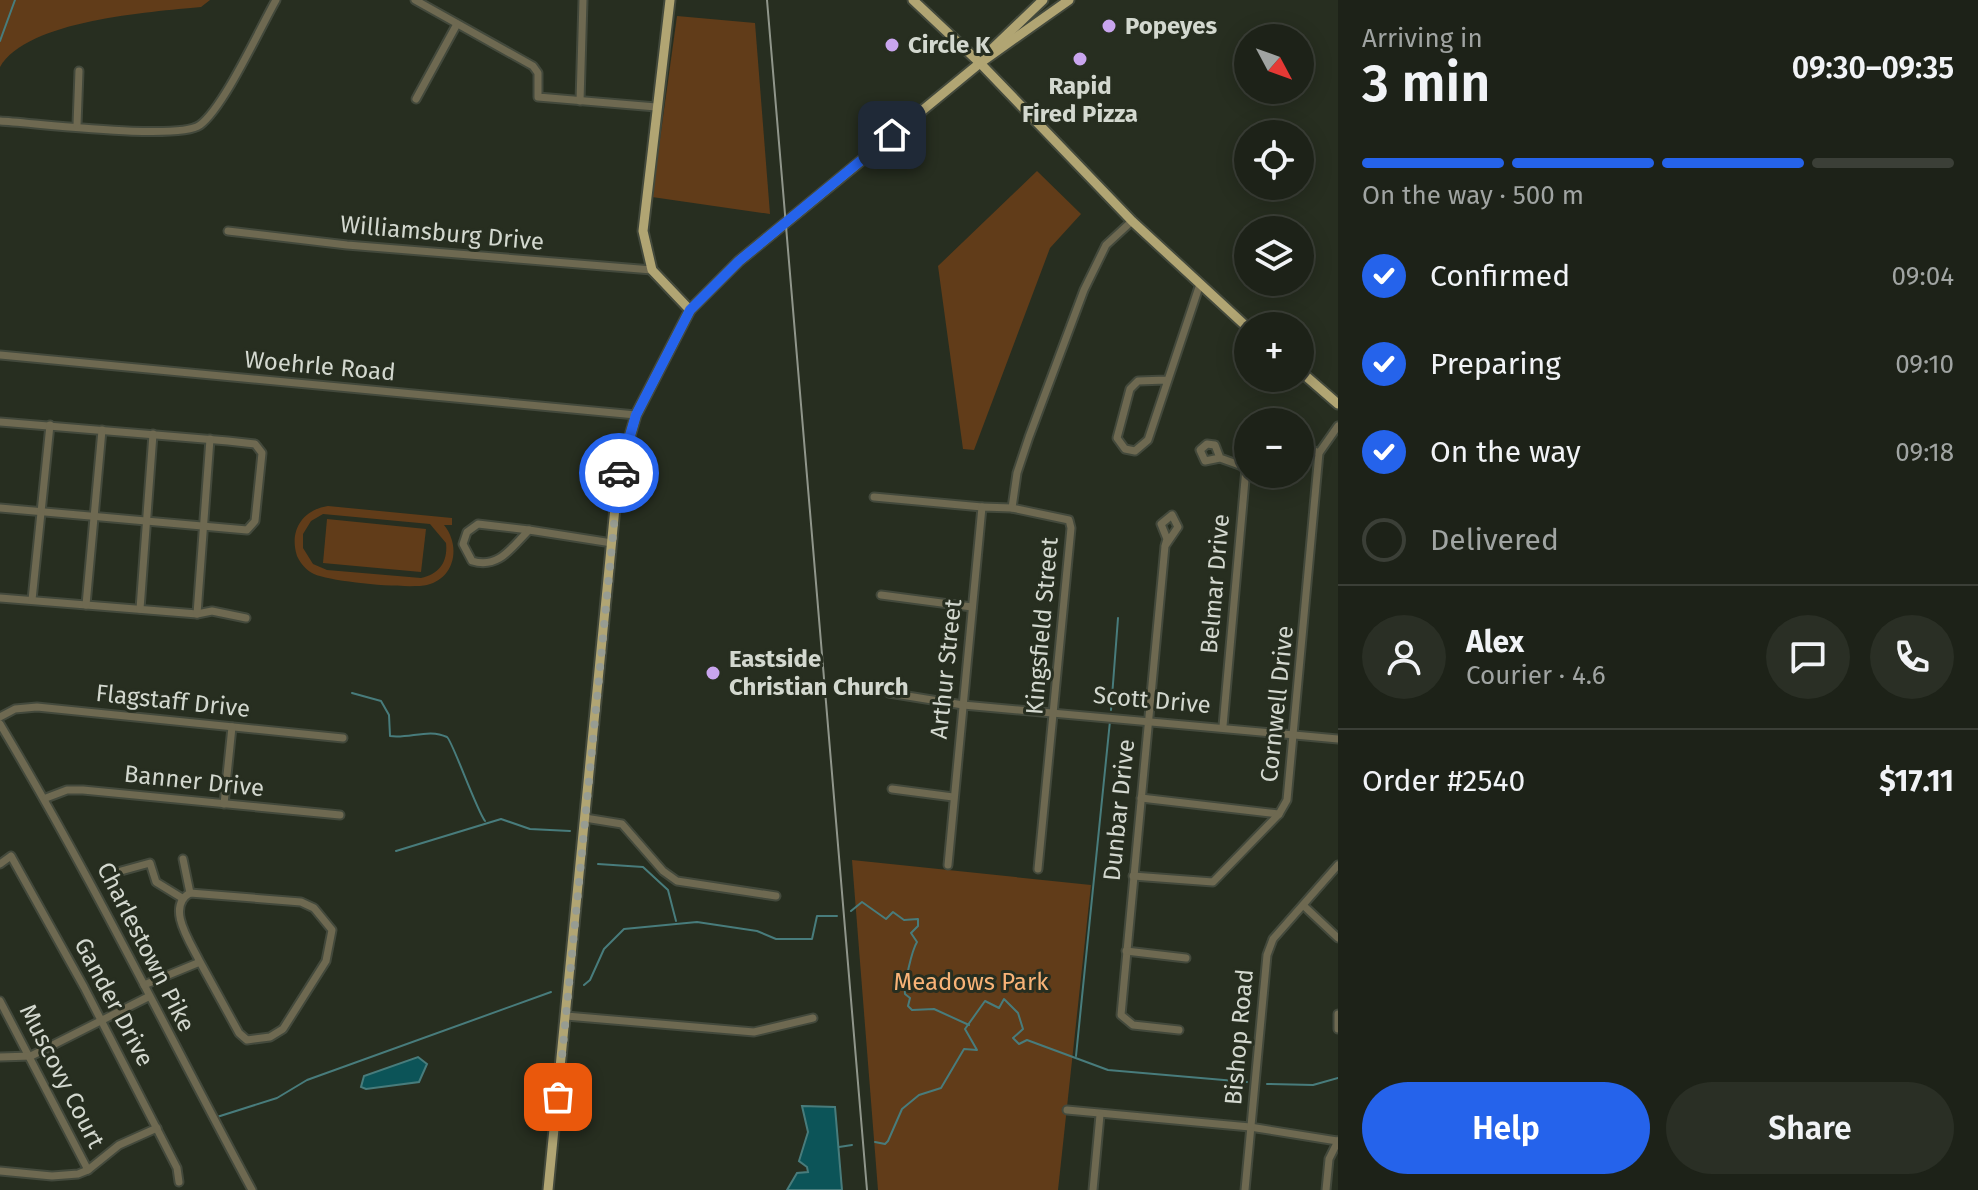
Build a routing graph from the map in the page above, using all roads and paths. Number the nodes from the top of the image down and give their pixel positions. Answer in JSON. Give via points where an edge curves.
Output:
{"nodes":[{"id":1,"x":276,"y":0,"type":"edge"},
{"id":2,"x":415,"y":0,"type":"edge"},
{"id":3,"x":583,"y":0,"type":"edge"},
{"id":4,"x":670,"y":0,"type":"edge"},
{"id":5,"x":913,"y":0,"type":"edge"},
{"id":6,"x":1043,"y":0,"type":"edge"},
{"id":7,"x":1069,"y":0,"type":"edge"},
{"id":8,"x":457,"y":24,"type":"junction"},
{"id":9,"x":980,"y":63,"type":"junction"},
{"id":10,"x":79,"y":71,"type":"dead end"},
{"id":11,"x":416,"y":99,"type":"dead end"},
{"id":12,"x":580,"y":101,"type":"junction"},
{"id":13,"x":656,"y":107,"type":"junction"},
{"id":14,"x":0,"y":121,"type":"edge"},
{"id":15,"x":77,"y":125,"type":"junction"},
{"id":16,"x":1132,"y":221,"type":"junction"},
{"id":17,"x":228,"y":231,"type":"dead end"},
{"id":18,"x":652,"y":270,"type":"junction"},
{"id":19,"x":1200,"y":284,"type":"junction"},
{"id":20,"x":690,"y":310,"type":"junction"},
{"id":21,"x":1234,"y":315,"type":"edge"},
{"id":22,"x":0,"y":355,"type":"edge"},
{"id":23,"x":1166,"y":380,"type":"junction"},
{"id":24,"x":1314,"y":383,"type":"edge"},
{"id":25,"x":1338,"y":404,"type":"edge"},
{"id":26,"x":636,"y":415,"type":"junction"},
{"id":27,"x":0,"y":422,"type":"edge"},
{"id":28,"x":50,"y":425,"type":"junction"},
{"id":29,"x":1338,"y":426,"type":"edge"},
{"id":30,"x":102,"y":430,"type":"junction"},
{"id":31,"x":153,"y":434,"type":"junction"},
{"id":32,"x":210,"y":439,"type":"junction"},
{"id":33,"x":1314,"y":451,"type":"edge"},
{"id":34,"x":1319,"y":453,"type":"junction"},
{"id":35,"x":1220,"y":458,"type":"dead end"},
{"id":36,"x":1234,"y":463,"type":"edge"},
{"id":37,"x":1243,"y":488,"type":"edge"},
{"id":38,"x":874,"y":497,"type":"dead end"},
{"id":39,"x":982,"y":507,"type":"junction"},
{"id":40,"x":0,"y":508,"type":"edge"},
{"id":41,"x":1012,"y":508,"type":"junction"},
{"id":42,"x":41,"y":511,"type":"junction"},
{"id":43,"x":94,"y":515,"type":"junction"},
{"id":44,"x":147,"y":520,"type":"junction"},
{"id":45,"x":204,"y":526,"type":"junction"},
{"id":46,"x":529,"y":530,"type":"junction"},
{"id":47,"x":612,"y":543,"type":"junction"},
{"id":48,"x":1165,"y":546,"type":"dead end"},
{"id":49,"x":881,"y":595,"type":"dead end"},
{"id":50,"x":0,"y":598,"type":"edge"},
{"id":51,"x":32,"y":600,"type":"junction"},
{"id":52,"x":86,"y":605,"type":"junction"},
{"id":53,"x":972,"y":607,"type":"junction"},
{"id":54,"x":140,"y":609,"type":"junction"},
{"id":55,"x":197,"y":614,"type":"junction"},
{"id":56,"x":246,"y":618,"type":"dead end"},
{"id":57,"x":889,"y":693,"type":"dead end"},
{"id":58,"x":963,"y":705,"type":"junction"},
{"id":59,"x":1054,"y":712,"type":"junction"},
{"id":60,"x":0,"y":717,"type":"edge"},
{"id":61,"x":1148,"y":720,"type":"junction"},
{"id":62,"x":0,"y":724,"type":"edge"},
{"id":63,"x":1223,"y":726,"type":"junction"},
{"id":64,"x":232,"y":727,"type":"junction"},
{"id":65,"x":1294,"y":735,"type":"junction"},
{"id":66,"x":343,"y":738,"type":"dead end"},
{"id":67,"x":1338,"y":739,"type":"edge"},
{"id":68,"x":892,"y":789,"type":"dead end"},
{"id":69,"x":953,"y":797,"type":"junction"},
{"id":70,"x":46,"y":798,"type":"junction"},
{"id":71,"x":1141,"y":798,"type":"junction"},
{"id":72,"x":224,"y":804,"type":"junction"},
{"id":73,"x":1279,"y":814,"type":"junction"},
{"id":74,"x":340,"y":815,"type":"dead end"},
{"id":75,"x":585,"y":818,"type":"junction"},
{"id":76,"x":183,"y":859,"type":"dead end"},
{"id":77,"x":0,"y":864,"type":"edge"},
{"id":78,"x":948,"y":865,"type":"dead end"},
{"id":79,"x":1338,"y":865,"type":"edge"},
{"id":80,"x":1038,"y":869,"type":"dead end"},
{"id":81,"x":121,"y":871,"type":"dead end"},
{"id":82,"x":1133,"y":876,"type":"junction"},
{"id":83,"x":190,"y":893,"type":"junction"},
{"id":84,"x":776,"y":896,"type":"dead end"},
{"id":85,"x":182,"y":898,"type":"junction"},
{"id":86,"x":1304,"y":906,"type":"junction"},
{"id":87,"x":1338,"y":938,"type":"edge"},
{"id":88,"x":1126,"y":951,"type":"junction"},
{"id":89,"x":1186,"y":958,"type":"dead end"},
{"id":90,"x":200,"y":962,"type":"junction"},
{"id":91,"x":144,"y":985,"type":"junction"},
{"id":92,"x":148,"y":997,"type":"junction"},
{"id":93,"x":0,"y":1001,"type":"edge"},
{"id":94,"x":1338,"y":1014,"type":"edge"},
{"id":95,"x":566,"y":1016,"type":"junction"},
{"id":96,"x":813,"y":1018,"type":"dead end"},
{"id":97,"x":101,"y":1021,"type":"junction"},
{"id":98,"x":1338,"y":1029,"type":"edge"},
{"id":99,"x":1179,"y":1030,"type":"dead end"},
{"id":100,"x":31,"y":1056,"type":"junction"},
{"id":101,"x":0,"y":1057,"type":"edge"},
{"id":102,"x":1067,"y":1110,"type":"dead end"},
{"id":103,"x":1100,"y":1115,"type":"junction"},
{"id":104,"x":1250,"y":1127,"type":"junction"},
{"id":105,"x":157,"y":1128,"type":"junction"},
{"id":106,"x":1338,"y":1141,"type":"edge"},
{"id":107,"x":88,"y":1170,"type":"junction"},
{"id":108,"x":0,"y":1171,"type":"edge"},
{"id":109,"x":179,"y":1182,"type":"dead end"},
{"id":110,"x":252,"y":1190,"type":"edge"},
{"id":111,"x":548,"y":1190,"type":"edge"},
{"id":112,"x":1093,"y":1190,"type":"edge"},
{"id":113,"x":1245,"y":1190,"type":"edge"},
{"id":114,"x":1326,"y":1190,"type":"edge"}],
"edges":[{"from":1,"to":15,"type":"street","via":[[213,110],[194,128],[163,134]]},
{"from":2,"to":8,"type":"street"},
{"from":3,"to":12,"type":"street"},
{"from":4,"to":13,"type":"main road"},
{"from":5,"to":9,"type":"main road"},
{"from":6,"to":9,"type":"main road"},
{"from":7,"to":9,"type":"main road"},
{"from":8,"to":11,"type":"street"},
{"from":8,"to":12,"type":"street","via":[[537,68],[538,97]]},
{"from":9,"to":16,"type":"main road"},
{"from":9,"to":20,"type":"main road","via":[[739,261]]},
{"from":10,"to":15,"type":"street"},
{"from":12,"to":13,"type":"street"},
{"from":13,"to":18,"type":"main road","via":[[643,231]]},
{"from":14,"to":15,"type":"street"},
{"from":16,"to":19,"type":"main road"},
{"from":16,"to":41,"type":"street","via":[[1106,245],[1088,279],[1017,473]]},
{"from":17,"to":18,"type":"street","name":"Williamsburg Drive"},
{"from":18,"to":20,"type":"main road"},
{"from":19,"to":21,"type":"main road"},
{"from":19,"to":23,"type":"street"},
{"from":20,"to":26,"type":"main road"},
{"from":22,"to":26,"type":"street","name":"Woehrle Road"},
{"from":23,"to":23,"type":"street","via":[[1148,440],[1135,451],[1125,449],[1117,438],[1130,389],[1138,381]]},
{"from":24,"to":25,"type":"main road"},
{"from":26,"to":47,"type":"main road","via":[[618,477]]},
{"from":27,"to":28,"type":"street"},
{"from":28,"to":30,"type":"street"},
{"from":28,"to":42,"type":"street"},
{"from":29,"to":34,"type":"street"},
{"from":30,"to":31,"type":"street"},
{"from":30,"to":43,"type":"street"},
{"from":31,"to":32,"type":"street"},
{"from":31,"to":44,"type":"street"},
{"from":32,"to":45,"type":"street"},
{"from":32,"to":45,"type":"street","via":[[255,444],[262,453],[253,525],[247,530]]},
{"from":33,"to":34,"type":"street"},
{"from":34,"to":65,"type":"street","name":"Cornwell Drive"},
{"from":35,"to":36,"type":"street"},
{"from":37,"to":63,"type":"street","name":"Belmar Drive"},
{"from":38,"to":39,"type":"street"},
{"from":39,"to":41,"type":"street"},
{"from":39,"to":53,"type":"street","name":"Arthur Street"},
{"from":40,"to":42,"type":"street"},
{"from":41,"to":59,"type":"street","name":"Kingsfield Street","via":[[1069,520],[1071,528]]},
{"from":42,"to":43,"type":"street"},
{"from":42,"to":51,"type":"street"},
{"from":43,"to":44,"type":"street"},
{"from":43,"to":52,"type":"street"},
{"from":44,"to":45,"type":"street"},
{"from":44,"to":54,"type":"street"},
{"from":45,"to":55,"type":"street"},
{"from":46,"to":46,"type":"street","via":[[478,524],[463,544],[472,561],[492,564]]},
{"from":46,"to":47,"type":"street"},
{"from":47,"to":75,"type":"main road"},
{"from":48,"to":61,"type":"street","name":"Dunbar Drive"},
{"from":49,"to":53,"type":"street"},
{"from":50,"to":51,"type":"street"},
{"from":51,"to":52,"type":"street"},
{"from":52,"to":54,"type":"street"},
{"from":53,"to":58,"type":"street","name":"Arthur Street"},
{"from":54,"to":55,"type":"street"},
{"from":55,"to":56,"type":"street","via":[[212,611]]},
{"from":57,"to":58,"type":"street","name":"Scott Drive"},
{"from":58,"to":59,"type":"street","name":"Scott Drive"},
{"from":58,"to":69,"type":"street","name":"Arthur Street"},
{"from":59,"to":61,"type":"street","name":"Scott Drive"},
{"from":59,"to":80,"type":"street","name":"Kingsfield Street"},
{"from":60,"to":64,"type":"street","name":"Flagstaff Drive","via":[[37,707]]},
{"from":61,"to":63,"type":"street","name":"Scott Drive"},
{"from":61,"to":71,"type":"street","name":"Dunbar Drive"},
{"from":62,"to":70,"type":"street","name":"Charlestown Pike"},
{"from":63,"to":65,"type":"street","name":"Scott Drive"},
{"from":64,"to":66,"type":"street","name":"Flagstaff Drive"},
{"from":64,"to":72,"type":"street"},
{"from":65,"to":67,"type":"street","name":"Scott Drive"},
{"from":65,"to":73,"type":"street","name":"Cornwell Drive","via":[[1287,800]]},
{"from":68,"to":69,"type":"street"},
{"from":69,"to":78,"type":"street","name":"Arthur Street"},
{"from":70,"to":72,"type":"street","name":"Banner Drive","via":[[83,790]]},
{"from":70,"to":91,"type":"street","name":"Charlestown Pike"},
{"from":71,"to":73,"type":"street"},
{"from":71,"to":82,"type":"street","name":"Dunbar Drive"},
{"from":72,"to":74,"type":"street","name":"Banner Drive"},
{"from":73,"to":82,"type":"street","name":"Cornwell Drive","via":[[1213,882]]},
{"from":75,"to":84,"type":"street","via":[[622,824],[677,881]]},
{"from":75,"to":95,"type":"main road"},
{"from":76,"to":83,"type":"street"},
{"from":77,"to":97,"type":"street","name":"Gander Drive","via":[[11,856]]},
{"from":79,"to":86,"type":"street","name":"Bishop Road"},
{"from":81,"to":85,"type":"street","via":[[150,863],[156,882]]},
{"from":82,"to":88,"type":"street","name":"Dunbar Drive"},
{"from":83,"to":85,"type":"street"},
{"from":83,"to":90,"type":"street","via":[[301,902],[314,908],[332,930],[326,961],[283,1029],[270,1037],[247,1040],[239,1033]]},
{"from":85,"to":90,"type":"street","via":[[178,907],[183,925]]},
{"from":86,"to":87,"type":"street"},
{"from":86,"to":104,"type":"street","name":"Bishop Road","via":[[1273,939],[1267,955]]},
{"from":88,"to":89,"type":"street"},
{"from":88,"to":99,"type":"street","name":"Dunbar Drive","via":[[1122,1019]]},
{"from":90,"to":91,"type":"street"},
{"from":91,"to":92,"type":"street","name":"Charlestown Pike"},
{"from":92,"to":97,"type":"street"},
{"from":92,"to":110,"type":"street","name":"Charlestown Pike"},
{"from":93,"to":100,"type":"street","name":"Muscovy Court"},
{"from":94,"to":98,"type":"street"},
{"from":95,"to":96,"type":"street","via":[[754,1032]]},
{"from":95,"to":111,"type":"main road"},
{"from":97,"to":100,"type":"street"},
{"from":97,"to":105,"type":"street","name":"Gander Drive"},
{"from":100,"to":101,"type":"street"},
{"from":100,"to":107,"type":"street","name":"Muscovy Court"},
{"from":102,"to":103,"type":"street"},
{"from":103,"to":104,"type":"street"},
{"from":103,"to":112,"type":"street"},
{"from":104,"to":106,"type":"street"},
{"from":104,"to":113,"type":"street","name":"Bishop Road"},
{"from":105,"to":107,"type":"street","via":[[119,1145]]},
{"from":105,"to":109,"type":"street","name":"Gander Drive"},
{"from":106,"to":114,"type":"street","via":[[1329,1159]]},
{"from":107,"to":108,"type":"street","via":[[65,1176]]}]}
